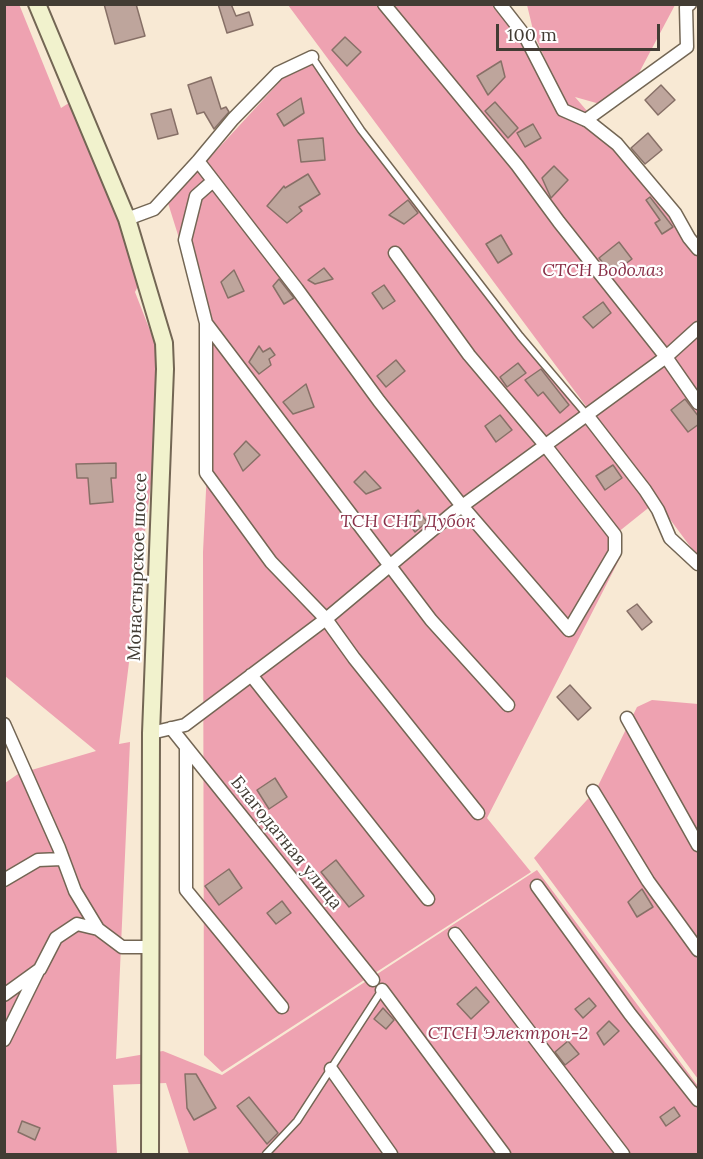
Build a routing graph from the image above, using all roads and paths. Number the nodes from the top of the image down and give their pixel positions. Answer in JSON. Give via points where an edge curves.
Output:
{"nodes":[{"id":1,"x":37,"y":4,"type":"edge"},
{"id":2,"x":384,"y":4,"type":"edge"},
{"id":3,"x":500,"y":4,"type":"edge"},
{"id":4,"x":690,"y":4,"type":"edge"},
{"id":5,"x":312,"y":57,"type":"joint"},
{"id":6,"x":586,"y":120,"type":"junction"},
{"id":7,"x":198,"y":161,"type":"junction"},
{"id":8,"x":213,"y":181,"type":"junction"},
{"id":9,"x":127,"y":219,"type":"junction"},
{"id":10,"x":699,"y":249,"type":"edge"},
{"id":11,"x":395,"y":253,"type":"dead end"},
{"id":12,"x":206,"y":323,"type":"junction"},
{"id":13,"x":699,"y":328,"type":"edge"},
{"id":14,"x":666,"y":357,"type":"junction"},
{"id":15,"x":699,"y":403,"type":"edge"},
{"id":16,"x":587,"y":415,"type":"junction"},
{"id":17,"x":545,"y":445,"type":"junction"},
{"id":18,"x":462,"y":506,"type":"junction"},
{"id":19,"x":699,"y":564,"type":"edge"},
{"id":20,"x":390,"y":566,"type":"junction"},
{"id":21,"x":326,"y":619,"type":"junction"},
{"id":22,"x":251,"y":675,"type":"junction"},
{"id":23,"x":508,"y":705,"type":"dead end"},
{"id":24,"x":627,"y":718,"type":"dead end"},
{"id":25,"x":4,"y":724,"type":"edge"},
{"id":26,"x":171,"y":728,"type":"junction"},
{"id":27,"x":151,"y":733,"type":"junction"},
{"id":28,"x":186,"y":748,"type":"junction"},
{"id":29,"x":593,"y":791,"type":"dead end"},
{"id":30,"x":478,"y":813,"type":"dead end"},
{"id":31,"x":699,"y":845,"type":"edge"},
{"id":32,"x":62,"y":859,"type":"junction"},
{"id":33,"x":4,"y":880,"type":"edge"},
{"id":34,"x":537,"y":886,"type":"dead end"},
{"id":35,"x":429,"y":899,"type":"dead end"},
{"id":36,"x":98,"y":929,"type":"junction"},
{"id":37,"x":455,"y":933,"type":"dead end"},
{"id":38,"x":150,"y":947,"type":"junction"},
{"id":39,"x":699,"y":950,"type":"edge"},
{"id":40,"x":40,"y":969,"type":"junction"},
{"id":41,"x":373,"y":980,"type":"dead end"},
{"id":42,"x":382,"y":990,"type":"joint"},
{"id":43,"x":4,"y":994,"type":"edge"},
{"id":44,"x":282,"y":1007,"type":"dead end"},
{"id":45,"x":4,"y":1040,"type":"edge"},
{"id":46,"x":331,"y":1069,"type":"junction"},
{"id":47,"x":699,"y":1100,"type":"edge"},
{"id":48,"x":150,"y":1155,"type":"edge"},
{"id":49,"x":266,"y":1155,"type":"edge"},
{"id":50,"x":390,"y":1155,"type":"edge"},
{"id":51,"x":504,"y":1155,"type":"edge"},
{"id":52,"x":622,"y":1155,"type":"edge"}],
"edges":[{"from":1,"to":9,"type":"main road","name":"Монастырское шоссе"},
{"from":2,"to":14,"type":"street","via":[[506,150]]},
{"from":3,"to":6,"type":"street","via":[[525,36],[563,110]]},
{"from":4,"to":6,"type":"street","via":[[686,7],[687,47]]},
{"from":5,"to":7,"type":"street","via":[[278,73],[232,119]]},
{"from":5,"to":16,"type":"lane","via":[[361,130],[520,336]]},
{"from":6,"to":10,"type":"street","via":[[617,144],[675,213]]},
{"from":7,"to":8,"type":"street"},
{"from":7,"to":9,"type":"street","via":[[154,209]]},
{"from":8,"to":12,"type":"street","via":[[196,196],[185,240]]},
{"from":8,"to":18,"type":"street"},
{"from":9,"to":27,"type":"main road","name":"Монастырское шоссе","via":[[164,343]]},
{"from":11,"to":17,"type":"street","via":[[470,355]]},
{"from":12,"to":20,"type":"street"},
{"from":12,"to":21,"type":"street","via":[[206,473],[271,562]]},
{"from":13,"to":14,"type":"street"},
{"from":14,"to":15,"type":"street"},
{"from":14,"to":16,"type":"street"},
{"from":16,"to":17,"type":"street"},
{"from":16,"to":19,"type":"street","via":[[645,490],[670,538]]},
{"from":17,"to":18,"type":"street"},
{"from":17,"to":18,"type":"street","via":[[615,535],[615,552],[569,630]]},
{"from":18,"to":20,"type":"street"},
{"from":20,"to":21,"type":"street"},
{"from":20,"to":23,"type":"street","via":[[431,620]]},
{"from":21,"to":22,"type":"street"},
{"from":21,"to":30,"type":"street"},
{"from":22,"to":26,"type":"street","via":[[185,725]]},
{"from":22,"to":35,"type":"street"},
{"from":24,"to":31,"type":"street"},
{"from":25,"to":32,"type":"street"},
{"from":26,"to":27,"type":"street"},
{"from":26,"to":28,"type":"street","name":"Благодатная улица"},
{"from":27,"to":38,"type":"main road","name":"Монастырское шоссе"},
{"from":28,"to":41,"type":"street","name":"Благодатная улица"},
{"from":28,"to":44,"type":"street","via":[[186,890]]},
{"from":29,"to":39,"type":"street","via":[[648,881]]},
{"from":32,"to":33,"type":"street","via":[[38,860]]},
{"from":32,"to":36,"type":"street","via":[[75,891]]},
{"from":34,"to":47,"type":"street","via":[[630,1014]]},
{"from":36,"to":38,"type":"street","via":[[122,947]]},
{"from":36,"to":40,"type":"street","via":[[77,924],[56,938]]},
{"from":37,"to":52,"type":"street"},
{"from":38,"to":48,"type":"main road","name":"Монастырское шоссе"},
{"from":40,"to":43,"type":"street"},
{"from":40,"to":45,"type":"street"},
{"from":42,"to":46,"type":"lane"},
{"from":42,"to":51,"type":"street"},
{"from":46,"to":49,"type":"lane","via":[[297,1121]]},
{"from":46,"to":50,"type":"street"}]}
